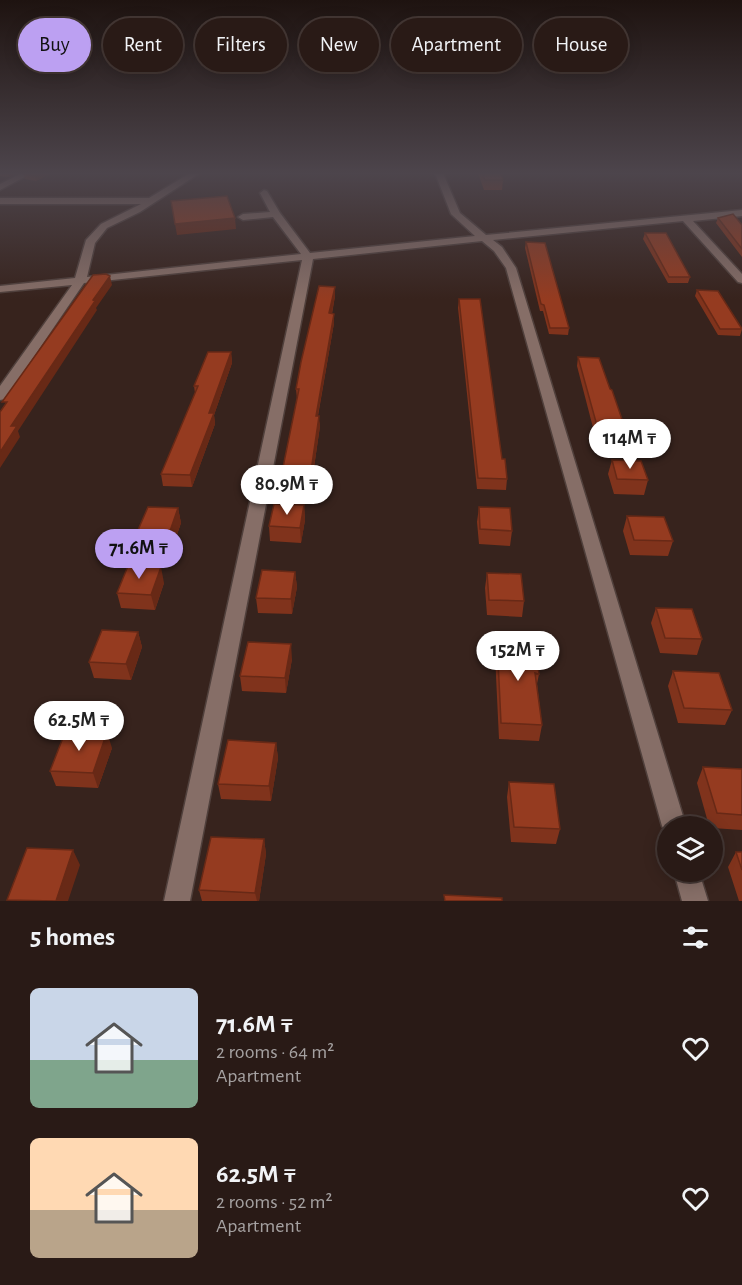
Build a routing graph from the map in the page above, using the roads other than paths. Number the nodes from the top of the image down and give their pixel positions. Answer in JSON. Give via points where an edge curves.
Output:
{"nodes":[{"id":1,"x":125,"y":215,"type":"edge"},
{"id":2,"x":264,"y":215,"type":"edge"},
{"id":3,"x":277,"y":215,"type":"edge"},
{"id":4,"x":457,"y":215,"type":"edge"},
{"id":5,"x":719,"y":215,"type":"edge"},
{"id":6,"x":243,"y":217,"type":"dead end"},
{"id":7,"x":685,"y":218,"type":"junction"},
{"id":8,"x":482,"y":238,"type":"junction"},
{"id":9,"x":308,"y":257,"type":"junction"},
{"id":10,"x":742,"y":280,"type":"edge"},
{"id":11,"x":80,"y":281,"type":"junction"},
{"id":12,"x":0,"y":289,"type":"edge"},
{"id":13,"x":0,"y":396,"type":"edge"},
{"id":14,"x":671,"y":816,"type":"edge"},
{"id":15,"x":690,"y":882,"type":"edge"},
{"id":16,"x":177,"y":901,"type":"edge"},
{"id":17,"x":695,"y":901,"type":"edge"}],
"edges":[{"from":1,"to":11,"type":"street","via":[[104,226],[90,242]]},
{"from":2,"to":6,"type":"street"},
{"from":3,"to":9,"type":"street"},
{"from":4,"to":8,"type":"street"},
{"from":5,"to":7,"type":"street"},
{"from":7,"to":8,"type":"street"},
{"from":7,"to":10,"type":"street"},
{"from":8,"to":9,"type":"street"},
{"from":8,"to":14,"type":"street","via":[[498,249],[511,267]]},
{"from":9,"to":11,"type":"street"},
{"from":9,"to":16,"type":"street"},
{"from":11,"to":12,"type":"street"},
{"from":11,"to":13,"type":"street"},
{"from":15,"to":17,"type":"street"}]}
